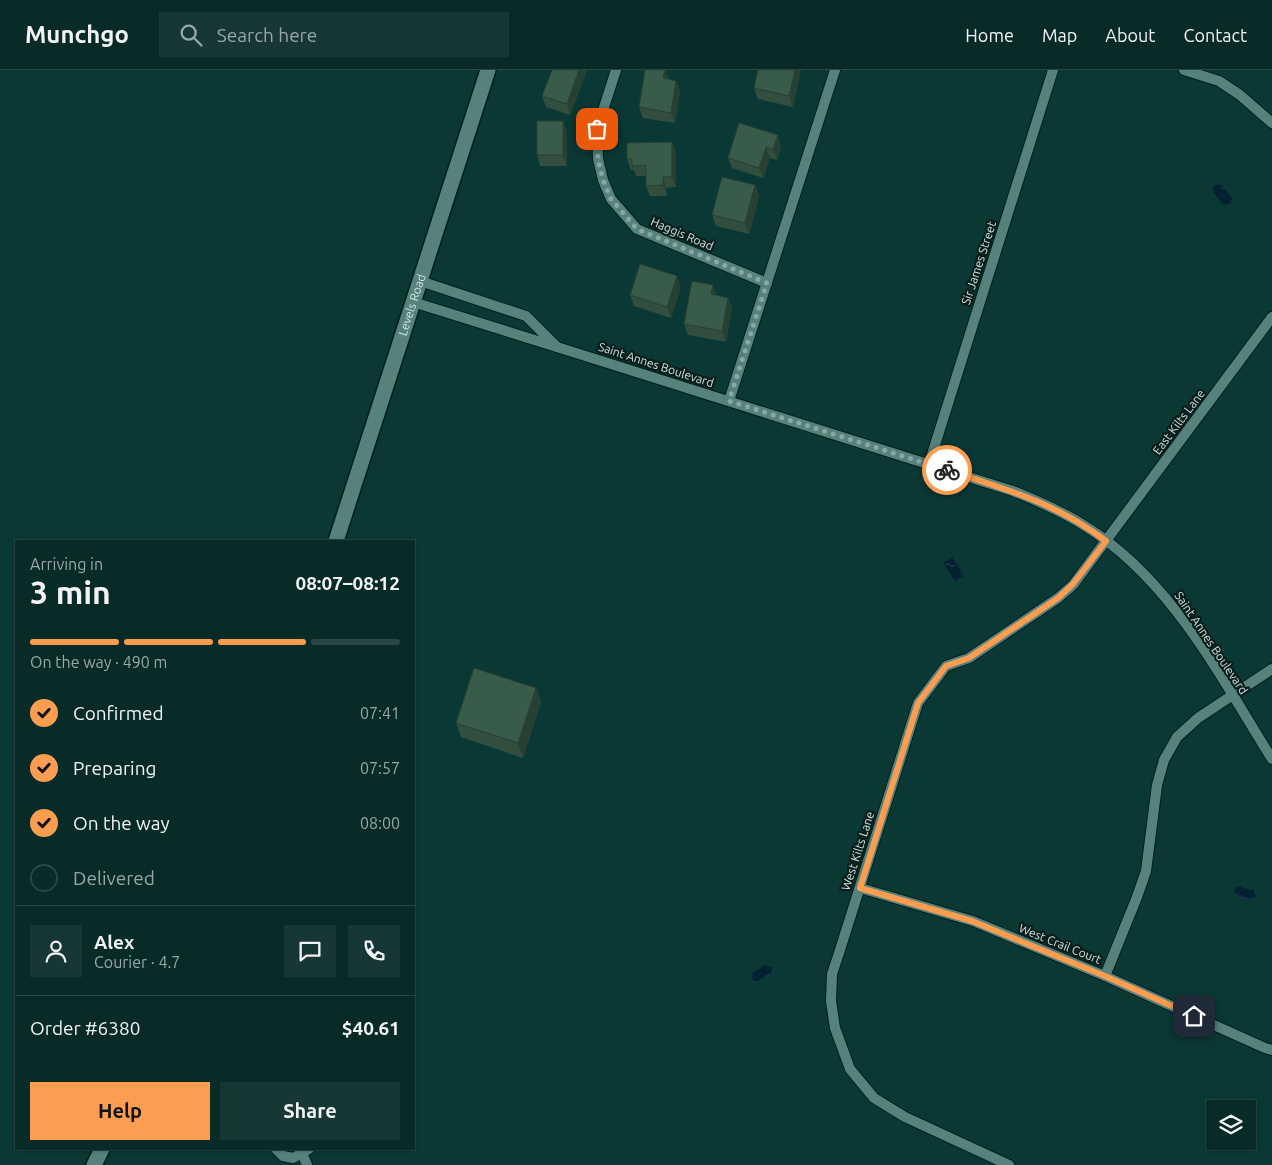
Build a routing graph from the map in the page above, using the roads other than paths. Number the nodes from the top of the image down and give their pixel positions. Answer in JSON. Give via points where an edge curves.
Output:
{"nodes":[{"id":1,"x":488,"y":70,"type":"edge"},
{"id":2,"x":616,"y":70,"type":"edge"},
{"id":3,"x":835,"y":70,"type":"edge"},
{"id":4,"x":1053,"y":70,"type":"edge"},
{"id":5,"x":1184,"y":70,"type":"edge"},
{"id":6,"x":1272,"y":123,"type":"edge"},
{"id":7,"x":420,"y":281,"type":"junction"},
{"id":8,"x":767,"y":283,"type":"junction"},
{"id":9,"x":413,"y":302,"type":"junction"},
{"id":10,"x":1272,"y":317,"type":"edge"},
{"id":11,"x":557,"y":347,"type":"junction"},
{"id":12,"x":729,"y":401,"type":"junction"},
{"id":13,"x":929,"y":464,"type":"junction"},
{"id":14,"x":336,"y":540,"type":"edge"},
{"id":15,"x":1106,"y":541,"type":"junction"},
{"id":16,"x":1272,"y":669,"type":"edge"},
{"id":17,"x":1232,"y":696,"type":"junction"},
{"id":18,"x":1272,"y":758,"type":"edge"},
{"id":19,"x":860,"y":888,"type":"junction"},
{"id":20,"x":1105,"y":976,"type":"junction"},
{"id":21,"x":1272,"y":1050,"type":"edge"},
{"id":22,"x":102,"y":1150,"type":"edge"},
{"id":23,"x":277,"y":1150,"type":"edge"},
{"id":24,"x":306,"y":1151,"type":"edge"},
{"id":25,"x":94,"y":1165,"type":"edge"},
{"id":26,"x":307,"y":1165,"type":"edge"},
{"id":27,"x":1009,"y":1165,"type":"edge"}],
"edges":[{"from":1,"to":7,"type":"main road","name":"Levels Road"},
{"from":2,"to":8,"type":"street","name":"Haggis Road","via":[[597,129],[598,160],[611,199],[637,229]]},
{"from":3,"to":8,"type":"street"},
{"from":4,"to":13,"type":"street","name":"Sir James Street"},
{"from":5,"to":6,"type":"street","via":[[1218,81]]},
{"from":7,"to":9,"type":"main road","name":"Levels Road"},
{"from":7,"to":11,"type":"street","name":"Saint Annes Boulevard","via":[[526,316]]},
{"from":8,"to":12,"type":"street"},
{"from":9,"to":11,"type":"street","name":"Saint Annes Boulevard"},
{"from":9,"to":14,"type":"main road","name":"Levels Road"},
{"from":10,"to":15,"type":"street","name":"East Kilts Lane"},
{"from":11,"to":12,"type":"street","name":"Saint Annes Boulevard"},
{"from":12,"to":13,"type":"street","name":"Saint Annes Boulevard"},
{"from":13,"to":15,"type":"street","name":"Saint Annes Boulevard","via":[[1039,501],[1087,526]]},
{"from":15,"to":17,"type":"street","name":"Saint Annes Boulevard","via":[[1126,556],[1168,600]]},
{"from":15,"to":19,"type":"street","name":"West Kilts Lane","via":[[1058,598],[969,658],[946,666],[918,703]]},
{"from":16,"to":17,"type":"street"},
{"from":17,"to":18,"type":"street","name":"Saint Annes Boulevard"},
{"from":17,"to":20,"type":"street","via":[[1198,718],[1177,737],[1164,760],[1157,785],[1146,871]]},
{"from":19,"to":20,"type":"street","name":"West Crail Court","via":[[972,921]]},
{"from":19,"to":27,"type":"street","name":"West Kilts Lane","via":[[832,974],[835,1028],[850,1069],[874,1098],[904,1117]]},
{"from":20,"to":21,"type":"street","name":"West Crail Court"},
{"from":22,"to":25,"type":"main road"},
{"from":23,"to":24,"type":"street","via":[[293,1158]]},
{"from":24,"to":26,"type":"street"}]}
